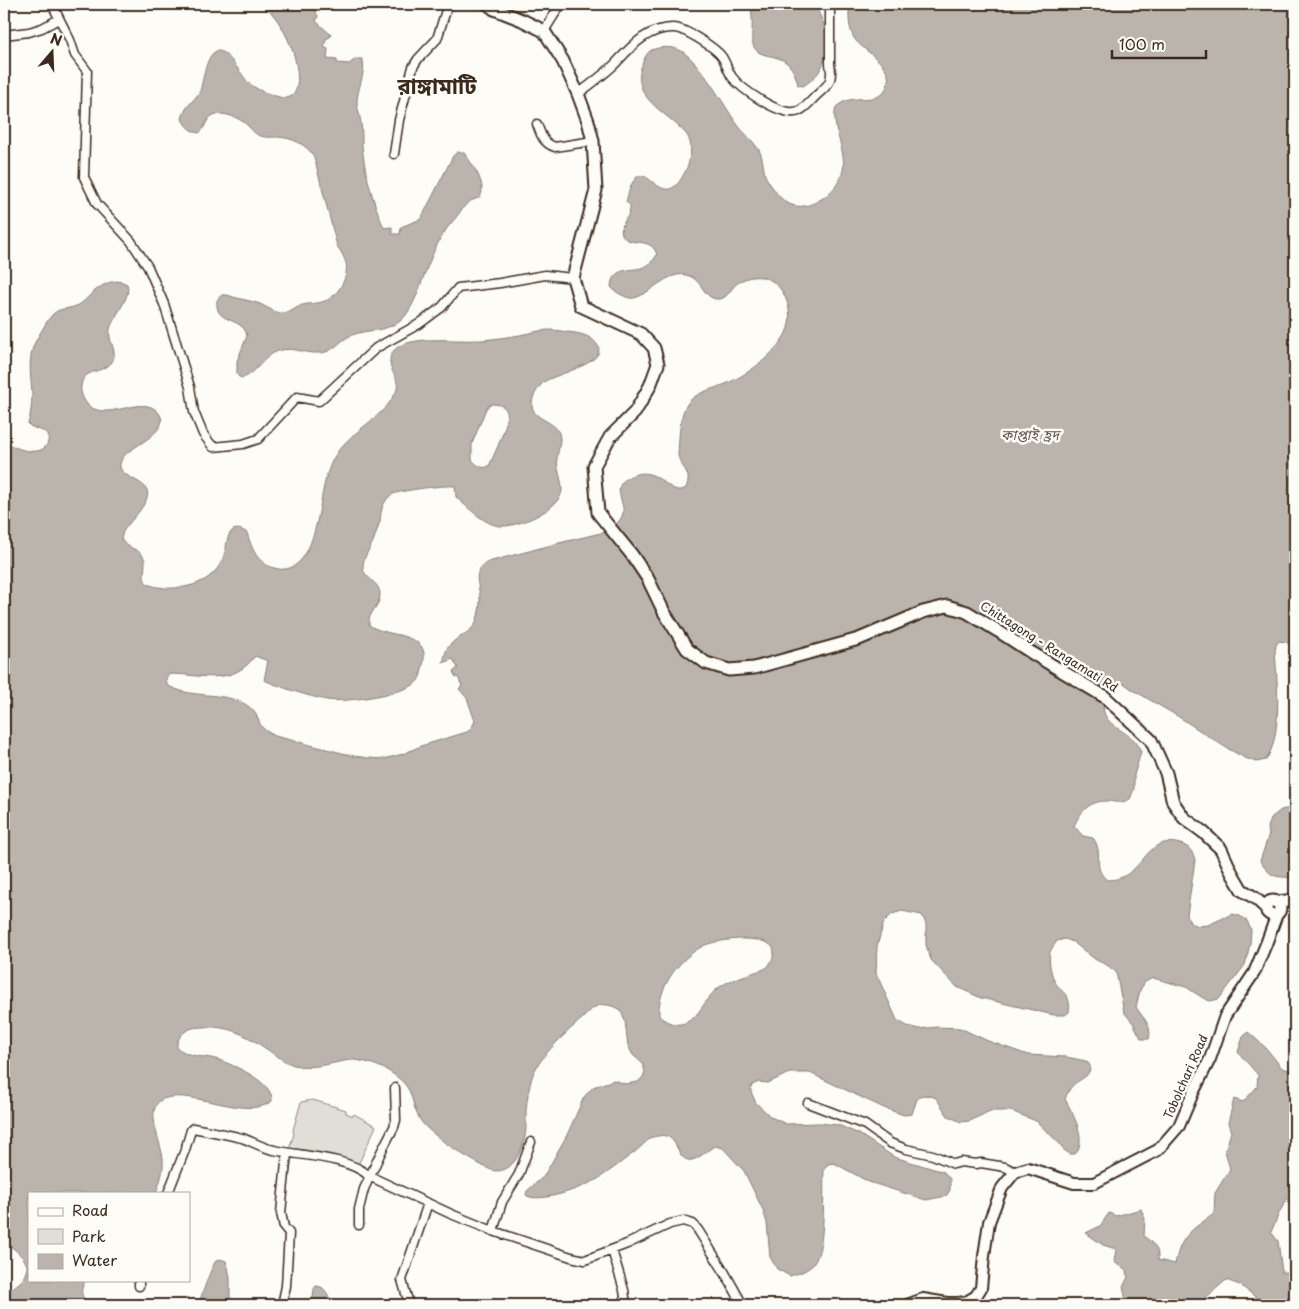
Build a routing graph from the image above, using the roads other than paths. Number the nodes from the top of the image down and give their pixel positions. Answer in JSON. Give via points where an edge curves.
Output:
{"nodes":[{"id":1,"x":54,"y":4,"type":"edge"},
{"id":2,"x":448,"y":4,"type":"edge"},
{"id":3,"x":488,"y":4,"type":"edge"},
{"id":4,"x":561,"y":4,"type":"edge"},
{"id":5,"x":830,"y":8,"type":"dead end"},
{"id":6,"x":59,"y":18,"type":"junction"},
{"id":7,"x":544,"y":31,"type":"junction"},
{"id":8,"x":4,"y":35,"type":"edge"},
{"id":9,"x":578,"y":94,"type":"junction"},
{"id":10,"x":537,"y":124,"type":"dead end"},
{"id":11,"x":593,"y":141,"type":"junction"},
{"id":12,"x":394,"y":154,"type":"dead end"},
{"id":13,"x":573,"y":278,"type":"junction"},
{"id":14,"x":1294,"y":900,"type":"edge"},
{"id":15,"x":1272,"y":908,"type":"junction"},
{"id":16,"x":395,"y":1088,"type":"dead end"},
{"id":17,"x":808,"y":1103,"type":"dead end"},
{"id":18,"x":532,"y":1142,"type":"dead end"},
{"id":19,"x":287,"y":1153,"type":"junction"},
{"id":20,"x":1015,"y":1172,"type":"junction"},
{"id":21,"x":369,"y":1176,"type":"junction"},
{"id":22,"x":168,"y":1192,"type":"edge"},
{"id":23,"x":428,"y":1203,"type":"junction"},
{"id":24,"x":358,"y":1225,"type":"dead end"},
{"id":25,"x":493,"y":1231,"type":"junction"},
{"id":26,"x":612,"y":1250,"type":"junction"},
{"id":27,"x":409,"y":1304,"type":"edge"},
{"id":28,"x":282,"y":1305,"type":"edge"},
{"id":29,"x":626,"y":1305,"type":"edge"},
{"id":30,"x":743,"y":1305,"type":"edge"},
{"id":31,"x":907,"y":1305,"type":"edge"}],
"edges":[{"from":1,"to":6,"type":"street"},
{"from":2,"to":12,"type":"street","via":[[437,39],[413,67]]},
{"from":3,"to":7,"type":"highway"},
{"from":4,"to":7,"type":"street"},
{"from":5,"to":9,"type":"street","via":[[830,82],[795,112],[763,102],[733,79],[722,56],[711,46],[676,28],[662,29],[644,37]]},
{"from":6,"to":8,"type":"street","via":[[42,28]]},
{"from":6,"to":13,"type":"street","via":[[75,55],[87,71],[84,177],[97,204],[131,241],[148,268],[164,304],[190,387],[194,412],[212,447],[258,439],[298,397],[319,401],[376,348],[419,324],[442,307],[458,288],[545,275]]},
{"from":7,"to":9,"type":"highway"},
{"from":9,"to":11,"type":"highway"},
{"from":10,"to":11,"type":"street","via":[[542,138],[555,147]]},
{"from":11,"to":13,"type":"highway","via":[[596,190]]},
{"from":13,"to":15,"type":"highway","name":"Chittagong - Rangamati Rd","via":[[581,306],[641,334],[654,348],[658,364],[650,386],[635,412],[610,437],[594,466],[598,513],[648,579],[687,649],[706,663],[729,670],[754,668],[858,640],[923,612],[947,606],[967,612],[1106,697],[1150,740],[1166,773],[1173,802],[1184,818],[1221,849],[1242,890]]},
{"from":14,"to":15,"type":"highway","name":"Chittagong - Rangamati Rd"},
{"from":15,"to":20,"type":"main road","name":"Tobolchari Road","via":[[1270,932],[1254,973],[1225,1016],[1210,1059],[1179,1126],[1158,1150],[1094,1183],[1074,1183],[1028,1168]]},
{"from":16,"to":21,"type":"street","via":[[394,1127]]},
{"from":17,"to":20,"type":"street","via":[[865,1125],[890,1143],[954,1164],[981,1163]]},
{"from":18,"to":25,"type":"street","via":[[519,1174],[502,1202]]},
{"from":19,"to":21,"type":"street","via":[[336,1161],[356,1167]]},
{"from":19,"to":22,"type":"street","via":[[242,1138],[193,1128]]},
{"from":19,"to":28,"type":"street","via":[[281,1213],[289,1233]]},
{"from":20,"to":31,"type":"main road","via":[[1002,1188],[989,1222],[981,1288],[976,1296],[958,1303],[923,1299]]},
{"from":21,"to":23,"type":"street"},
{"from":21,"to":24,"type":"street","via":[[360,1199]]},
{"from":23,"to":25,"type":"street"},
{"from":23,"to":27,"type":"street","via":[[402,1280]]},
{"from":25,"to":26,"type":"street","via":[[585,1260]]},
{"from":26,"to":29,"type":"street"},
{"from":26,"to":30,"type":"street","via":[[670,1224],[683,1221],[693,1224]]}]}
